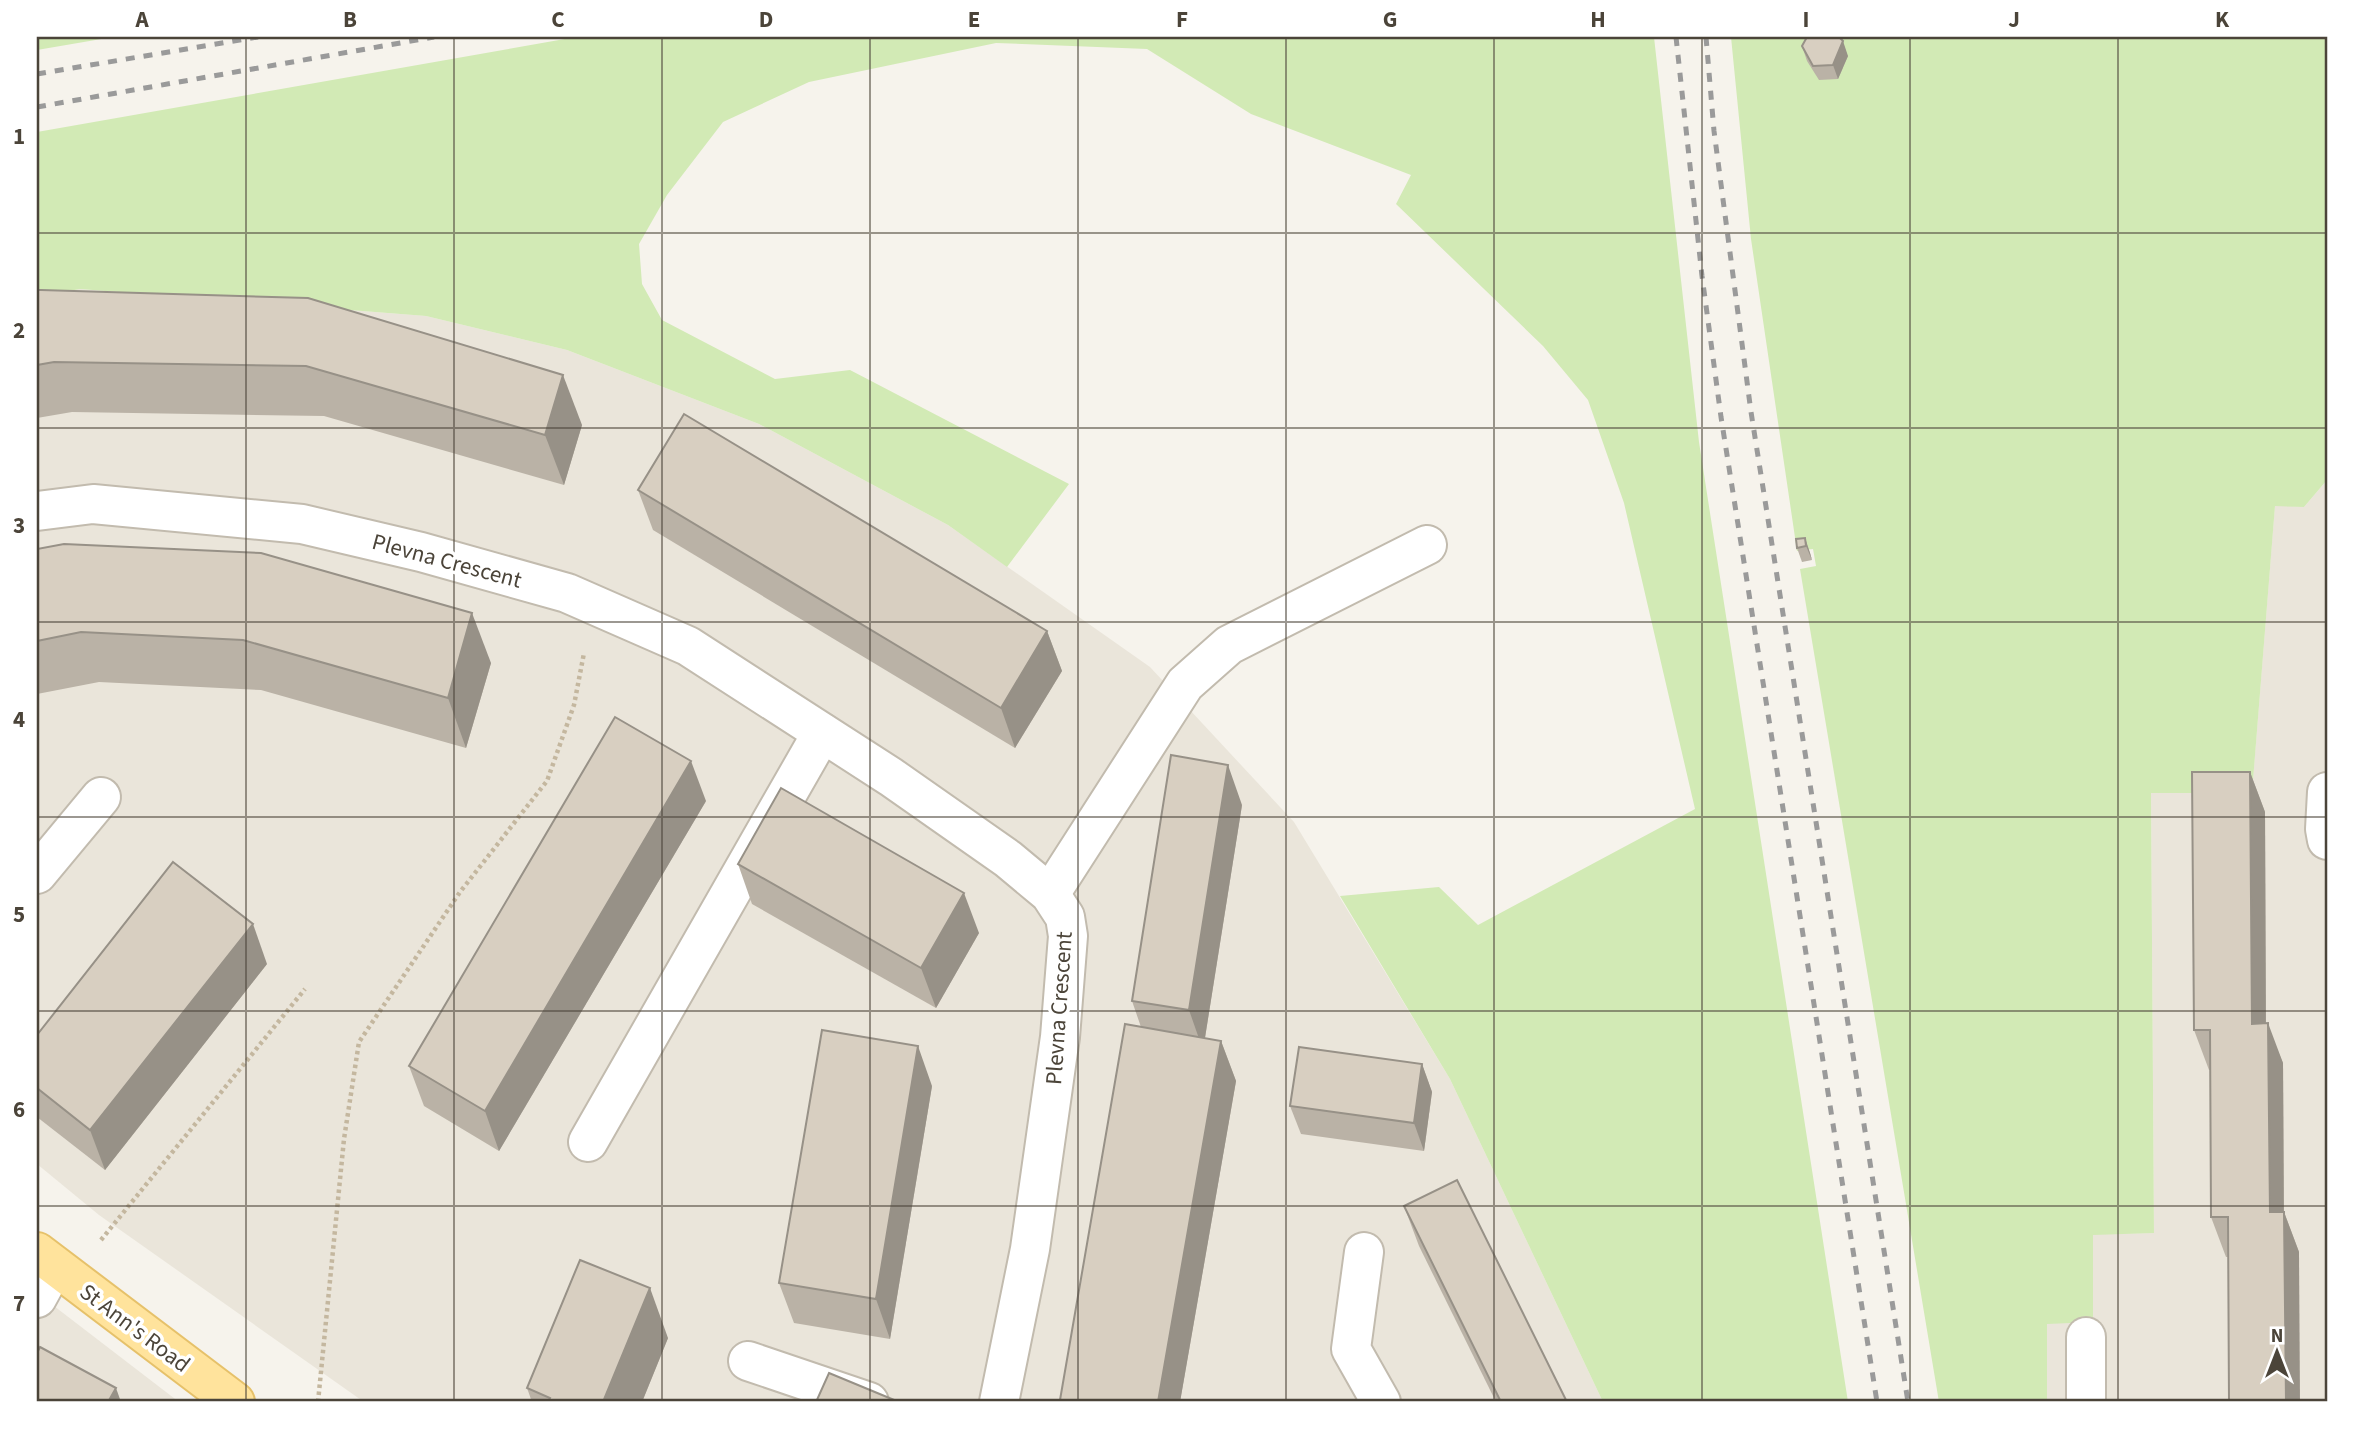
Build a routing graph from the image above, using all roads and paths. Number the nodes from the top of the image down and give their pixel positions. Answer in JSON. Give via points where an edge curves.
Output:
{"nodes":[{"id":1,"x":37,"y":511,"type":"edge"},
{"id":2,"x":1427,"y":545,"type":"dead end"},
{"id":3,"x":593,"y":604,"type":"junction"},
{"id":4,"x":822,"y":733,"type":"junction"},
{"id":5,"x":2327,"y":792,"type":"edge"},
{"id":6,"x":101,"y":797,"type":"dead end"},
{"id":7,"x":2327,"y":840,"type":"edge"},
{"id":8,"x":37,"y":874,"type":"edge"},
{"id":9,"x":1050,"y":894,"type":"junction"},
{"id":10,"x":305,"y":989,"type":"dead end"},
{"id":11,"x":588,"y":1142,"type":"dead end"},
{"id":12,"x":1364,"y":1252,"type":"dead end"},
{"id":13,"x":50,"y":1274,"type":"edge"},
{"id":14,"x":2086,"y":1337,"type":"dead end"},
{"id":15,"x":748,"y":1361,"type":"dead end"},
{"id":16,"x":234,"y":1402,"type":"edge"},
{"id":17,"x":318,"y":1402,"type":"edge"},
{"id":18,"x":869,"y":1402,"type":"edge"},
{"id":19,"x":999,"y":1402,"type":"edge"},
{"id":20,"x":1381,"y":1402,"type":"edge"},
{"id":21,"x":2086,"y":1402,"type":"edge"}],
"edges":[{"from":1,"to":3,"type":"street","name":"Plevna Crescent","via":[[93,504],[302,524],[421,552]]},
{"from":2,"to":9,"type":"street","via":[[1229,645],[1185,684]]},
{"from":3,"to":4,"type":"street","name":"Plevna Crescent","via":[[688,646]]},
{"from":3,"to":17,"type":"path","via":[[574,705],[547,781],[460,892],[359,1042],[344,1139]]},
{"from":4,"to":9,"type":"street","name":"Plevna Crescent","via":[[1008,859]]},
{"from":4,"to":11,"type":"street"},
{"from":5,"to":7,"type":"street"},
{"from":6,"to":8,"type":"street"},
{"from":9,"to":19,"type":"street","name":"Plevna Crescent","via":[[1065,917],[1068,936],[1060,1037],[1030,1249]]},
{"from":10,"to":13,"type":"path"},
{"from":12,"to":20,"type":"street","via":[[1351,1349]]},
{"from":13,"to":16,"type":"main road","name":"St Ann's Road"},
{"from":14,"to":21,"type":"street"},
{"from":15,"to":18,"type":"street"}]}
